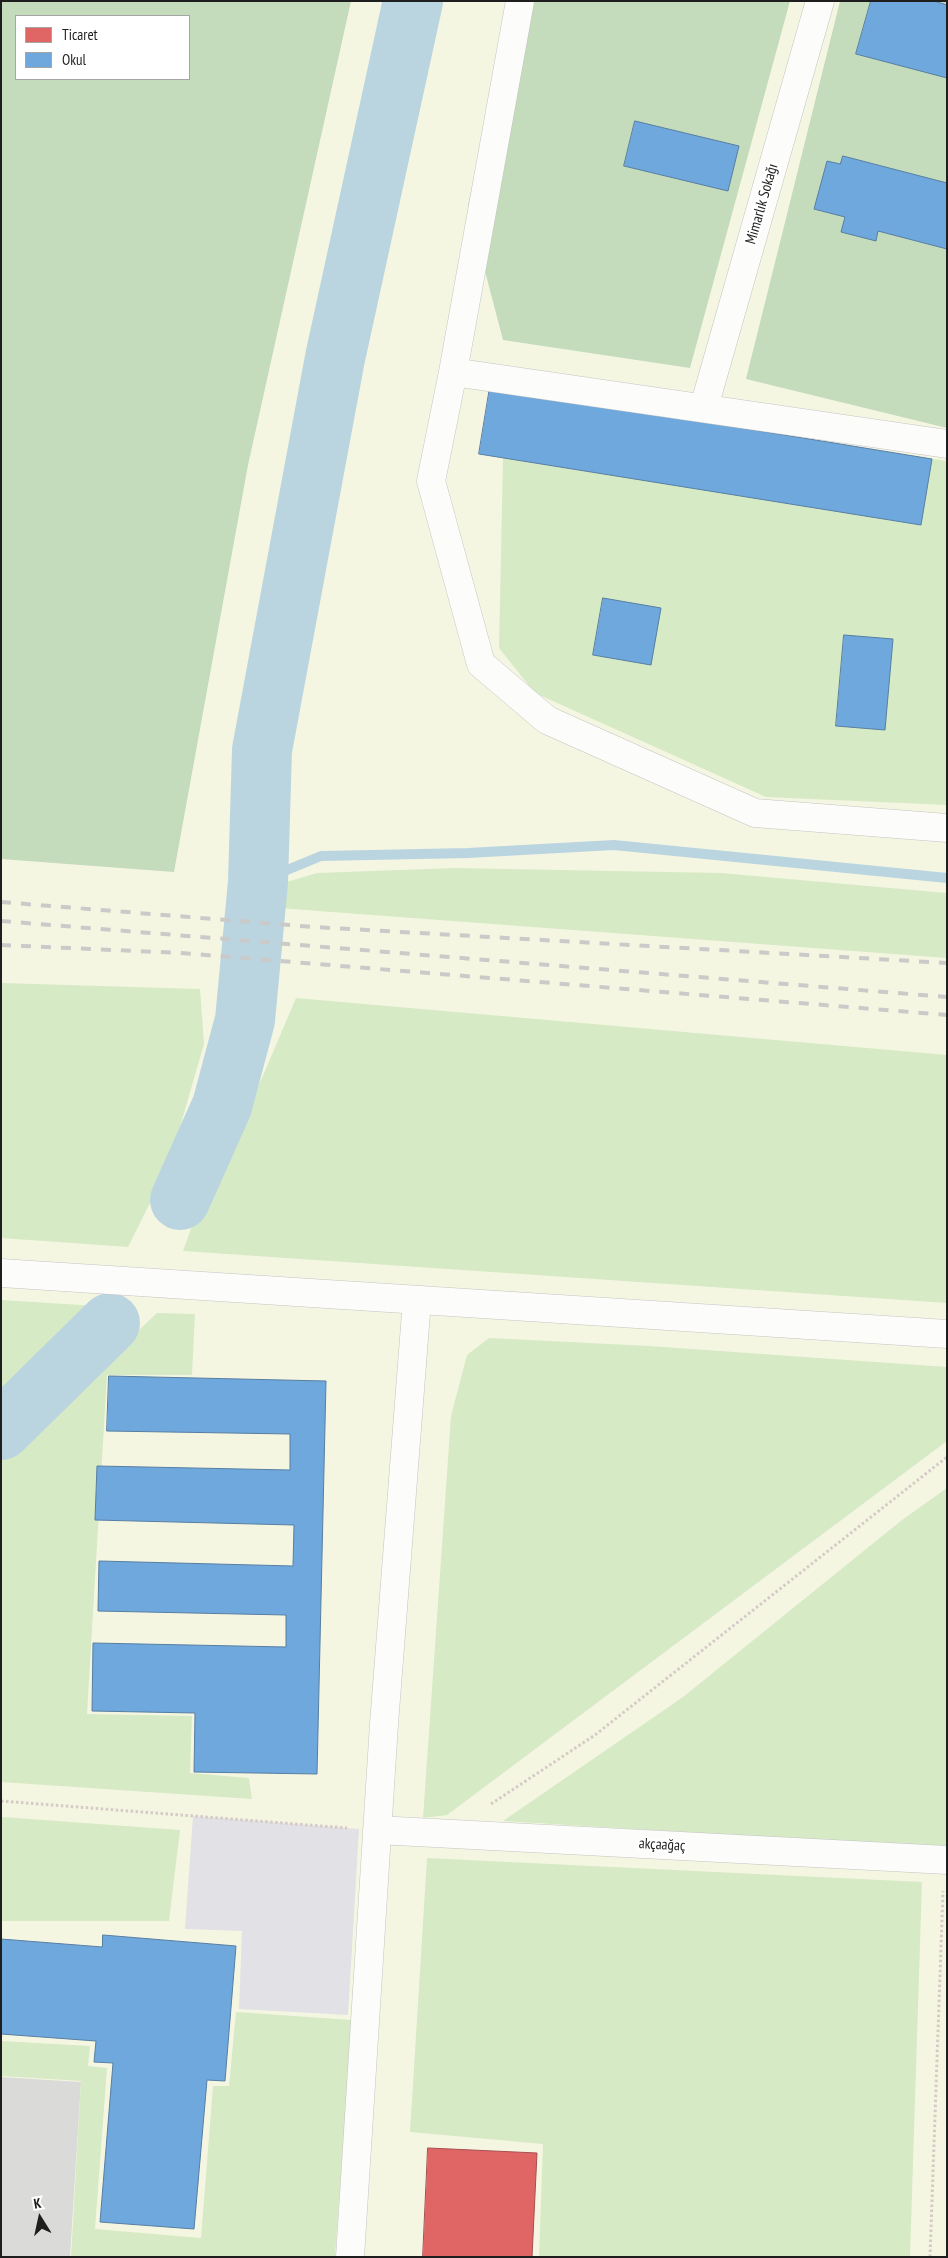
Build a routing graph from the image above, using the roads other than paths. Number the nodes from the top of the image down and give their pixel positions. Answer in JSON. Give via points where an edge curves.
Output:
{"nodes":[{"id":1,"x":520,"y":1,"type":"edge"},
{"id":2,"x":820,"y":1,"type":"edge"},
{"id":3,"x":453,"y":372,"type":"junction"},
{"id":4,"x":704,"y":407,"type":"junction"},
{"id":5,"x":947,"y":444,"type":"edge"},
{"id":6,"x":947,"y":828,"type":"edge"},
{"id":7,"x":1,"y":1273,"type":"edge"},
{"id":8,"x":416,"y":1300,"type":"junction"},
{"id":9,"x":947,"y":1334,"type":"edge"},
{"id":10,"x":377,"y":1830,"type":"junction"},
{"id":11,"x":946,"y":1860,"type":"edge"},
{"id":12,"x":350,"y":2257,"type":"edge"}],
"edges":[{"from":1,"to":3,"type":"street"},
{"from":2,"to":4,"type":"street","name":"Mimarlık Sokağı"},
{"from":3,"to":4,"type":"street"},
{"from":3,"to":6,"type":"street","via":[[431,481],[481,664],[547,720],[755,813]]},
{"from":4,"to":5,"type":"street"},
{"from":7,"to":8,"type":"street"},
{"from":8,"to":9,"type":"street"},
{"from":8,"to":10,"type":"street"},
{"from":10,"to":11,"type":"street","name":"akçaağaç"},
{"from":10,"to":12,"type":"street"}]}
